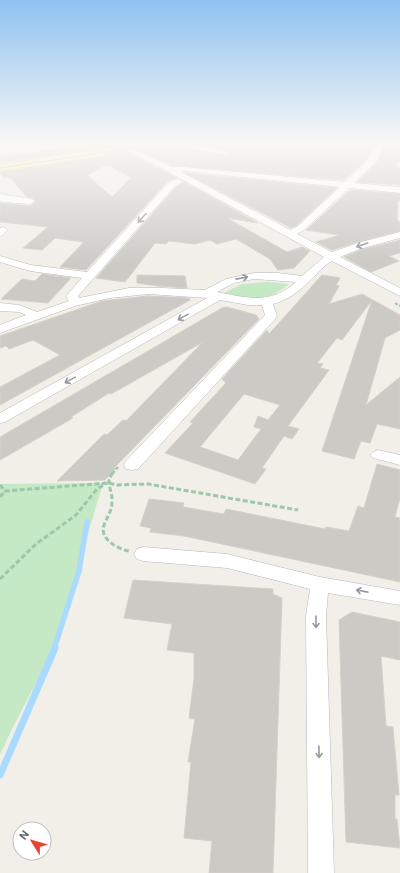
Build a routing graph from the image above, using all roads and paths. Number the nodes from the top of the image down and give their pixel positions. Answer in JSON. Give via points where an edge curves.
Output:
{"nodes":[{"id":1,"x":171,"y":185,"type":"edge"},
{"id":2,"x":184,"y":185,"type":"edge"},
{"id":3,"x":197,"y":185,"type":"edge"},
{"id":4,"x":347,"y":185,"type":"joint"},
{"id":5,"x":400,"y":190,"type":"edge"},
{"id":6,"x":0,"y":197,"type":"edge"},
{"id":7,"x":30,"y":201,"type":"dead end"},
{"id":8,"x":289,"y":234,"type":"junction"},
{"id":9,"x":400,"y":235,"type":"edge"},
{"id":10,"x":0,"y":259,"type":"edge"},
{"id":11,"x":328,"y":259,"type":"junction"},
{"id":12,"x":87,"y":279,"type":"junction"},
{"id":13,"x":304,"y":280,"type":"junction"},
{"id":14,"x":400,"y":293,"type":"edge"},
{"id":15,"x":102,"y":295,"type":"junction"},
{"id":16,"x":212,"y":296,"type":"junction"},
{"id":17,"x":267,"y":302,"type":"junction"},
{"id":18,"x":76,"y":303,"type":"junction"},
{"id":19,"x":400,"y":303,"type":"edge"},
{"id":20,"x":0,"y":307,"type":"edge"},
{"id":21,"x":35,"y":316,"type":"junction"},
{"id":22,"x":0,"y":329,"type":"edge"},
{"id":23,"x":0,"y":419,"type":"edge"},
{"id":24,"x":378,"y":455,"type":"dead end"},
{"id":25,"x":400,"y":460,"type":"edge"},
{"id":26,"x":132,"y":465,"type":"joint"},
{"id":27,"x":108,"y":483,"type":"junction"},
{"id":28,"x":0,"y":485,"type":"edge"},
{"id":29,"x":5,"y":491,"type":"junction"},
{"id":30,"x":0,"y":497,"type":"edge"},
{"id":31,"x":298,"y":510,"type":"dead end"},
{"id":32,"x":142,"y":554,"type":"joint"},
{"id":33,"x":0,"y":579,"type":"edge"},
{"id":34,"x":320,"y":584,"type":"junction"},
{"id":35,"x":400,"y":598,"type":"edge"},
{"id":36,"x":320,"y":873,"type":"edge"}],
"edges":[{"from":1,"to":12,"type":"street","one_way":true},
{"from":2,"to":11,"type":"street"},
{"from":3,"to":8,"type":"street"},
{"from":4,"to":5,"type":"street"},
{"from":4,"to":8,"type":"street","via":[[301,228]]},
{"from":6,"to":7,"type":"street"},
{"from":8,"to":11,"type":"street"},
{"from":9,"to":11,"type":"street","one_way":true,"via":[[363,245]]},
{"from":10,"to":12,"type":"street","via":[[30,268]]},
{"from":11,"to":13,"type":"street"},
{"from":11,"to":14,"type":"street"},
{"from":11,"to":19,"type":"street"},
{"from":12,"to":15,"type":"street"},
{"from":12,"to":18,"type":"street","via":[[72,296]]},
{"from":16,"to":13,"type":"street","one_way":true,"via":[[226,282],[247,277],[264,275]]},
{"from":13,"to":17,"type":"street","via":[[288,295]]},
{"from":15,"to":16,"type":"street","via":[[147,290]]},
{"from":15,"to":18,"type":"street"},
{"from":16,"to":17,"type":"street","via":[[238,301]]},
{"from":16,"to":23,"type":"street","one_way":true},
{"from":17,"to":26,"type":"street","via":[[271,316]]},
{"from":18,"to":21,"type":"street"},
{"from":20,"to":21,"type":"street","via":[[22,309]]},
{"from":21,"to":22,"type":"street"},
{"from":24,"to":25,"type":"street"},
{"from":26,"to":27,"type":"path","via":[[119,466],[109,477]]},
{"from":27,"to":29,"type":"path"},
{"from":27,"to":31,"type":"path","via":[[148,484]]},
{"from":27,"to":32,"type":"path","via":[[112,490],[111,509],[103,528],[104,534],[112,544]]},
{"from":27,"to":33,"type":"path","via":[[97,489],[76,515],[36,544]]},
{"from":28,"to":29,"type":"path"},
{"from":29,"to":30,"type":"path"},
{"from":32,"to":34,"type":"street","via":[[227,561]]},
{"from":35,"to":34,"type":"street","one_way":true},
{"from":34,"to":36,"type":"street","one_way":true,"via":[[316,616]]}]}
